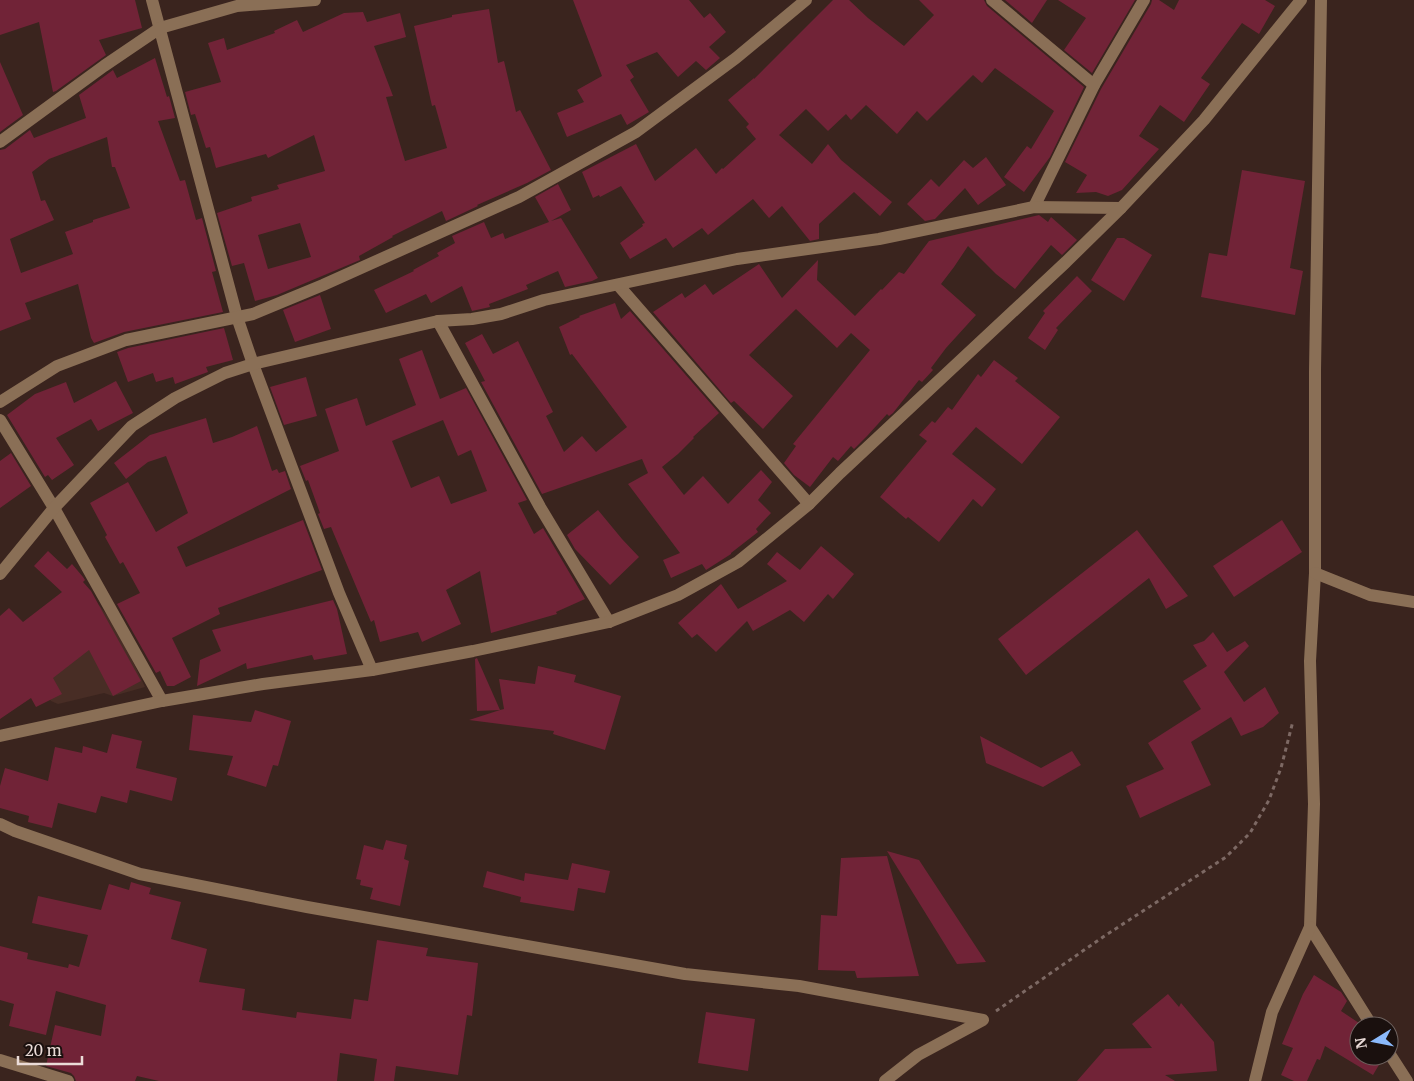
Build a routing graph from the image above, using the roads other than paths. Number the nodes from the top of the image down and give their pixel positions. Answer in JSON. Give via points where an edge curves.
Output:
{"nodes":[{"id":1,"x":152,"y":0,"type":"edge"},
{"id":2,"x":314,"y":0,"type":"edge"},
{"id":3,"x":806,"y":0,"type":"edge"},
{"id":4,"x":992,"y":0,"type":"edge"},
{"id":5,"x":1144,"y":0,"type":"edge"},
{"id":6,"x":1301,"y":0,"type":"edge"},
{"id":7,"x":1321,"y":0,"type":"edge"},
{"id":8,"x":160,"y":28,"type":"junction"},
{"id":9,"x":1094,"y":85,"type":"junction"},
{"id":10,"x":0,"y":142,"type":"edge"},
{"id":11,"x":1034,"y":207,"type":"junction"},
{"id":12,"x":1121,"y":208,"type":"junction"},
{"id":13,"x":618,"y":286,"type":"junction"},
{"id":14,"x":237,"y":317,"type":"junction"},
{"id":15,"x":438,"y":321,"type":"junction"},
{"id":16,"x":253,"y":364,"type":"junction"},
{"id":17,"x":0,"y":402,"type":"edge"},
{"id":18,"x":0,"y":420,"type":"edge"},
{"id":19,"x":809,"y":504,"type":"junction"},
{"id":20,"x":54,"y":508,"type":"junction"},
{"id":21,"x":1315,"y":572,"type":"junction"},
{"id":22,"x":0,"y":574,"type":"edge"},
{"id":23,"x":1414,"y":602,"type":"edge"},
{"id":24,"x":608,"y":622,"type":"junction"},
{"id":25,"x":372,"y":670,"type":"junction"},
{"id":26,"x":162,"y":701,"type":"junction"},
{"id":27,"x":0,"y":736,"type":"edge"},
{"id":28,"x":0,"y":824,"type":"edge"},
{"id":29,"x":1310,"y":927,"type":"junction"},
{"id":30,"x":1366,"y":1016,"type":"edge"},
{"id":31,"x":0,"y":1060,"type":"edge"},
{"id":32,"x":1397,"y":1066,"type":"edge"},
{"id":33,"x":68,"y":1081,"type":"edge"},
{"id":34,"x":885,"y":1081,"type":"edge"},
{"id":35,"x":1255,"y":1081,"type":"edge"},
{"id":36,"x":1407,"y":1081,"type":"edge"}],
"edges":[{"from":1,"to":8,"type":"street"},
{"from":2,"to":8,"type":"street","via":[[237,6]]},
{"from":3,"to":14,"type":"street","via":[[736,58],[636,132],[519,197],[323,285],[253,314]]},
{"from":4,"to":9,"type":"street"},
{"from":5,"to":9,"type":"street"},
{"from":6,"to":12,"type":"street","via":[[1204,120]]},
{"from":7,"to":21,"type":"street"},
{"from":8,"to":10,"type":"street"},
{"from":8,"to":14,"type":"street"},
{"from":9,"to":11,"type":"street"},
{"from":11,"to":12,"type":"street"},
{"from":11,"to":13,"type":"street","via":[[879,239],[737,259]]},
{"from":12,"to":19,"type":"street"},
{"from":13,"to":15,"type":"street","via":[[544,300],[502,314]]},
{"from":13,"to":19,"type":"street"},
{"from":14,"to":16,"type":"street"},
{"from":14,"to":17,"type":"street","via":[[126,340],[56,366]]},
{"from":15,"to":16,"type":"street"},
{"from":15,"to":24,"type":"street","via":[[540,507]]},
{"from":16,"to":20,"type":"street","via":[[175,398],[132,426]]},
{"from":16,"to":25,"type":"street","via":[[339,593]]},
{"from":18,"to":20,"type":"street"},
{"from":19,"to":24,"type":"street","via":[[738,562],[678,595]]},
{"from":20,"to":22,"type":"street"},
{"from":20,"to":26,"type":"street"},
{"from":21,"to":23,"type":"street","via":[[1370,595]]},
{"from":21,"to":29,"type":"street","via":[[1310,661],[1314,804]]},
{"from":24,"to":25,"type":"street"},
{"from":25,"to":26,"type":"street"},
{"from":26,"to":27,"type":"street"},
{"from":28,"to":34,"type":"street","via":[[140,874],[685,974],[800,986],[984,1020],[918,1055]]},
{"from":29,"to":30,"type":"street"},
{"from":29,"to":35,"type":"street","via":[[1272,1012]]},
{"from":31,"to":33,"type":"street"},
{"from":32,"to":36,"type":"street"}]}
